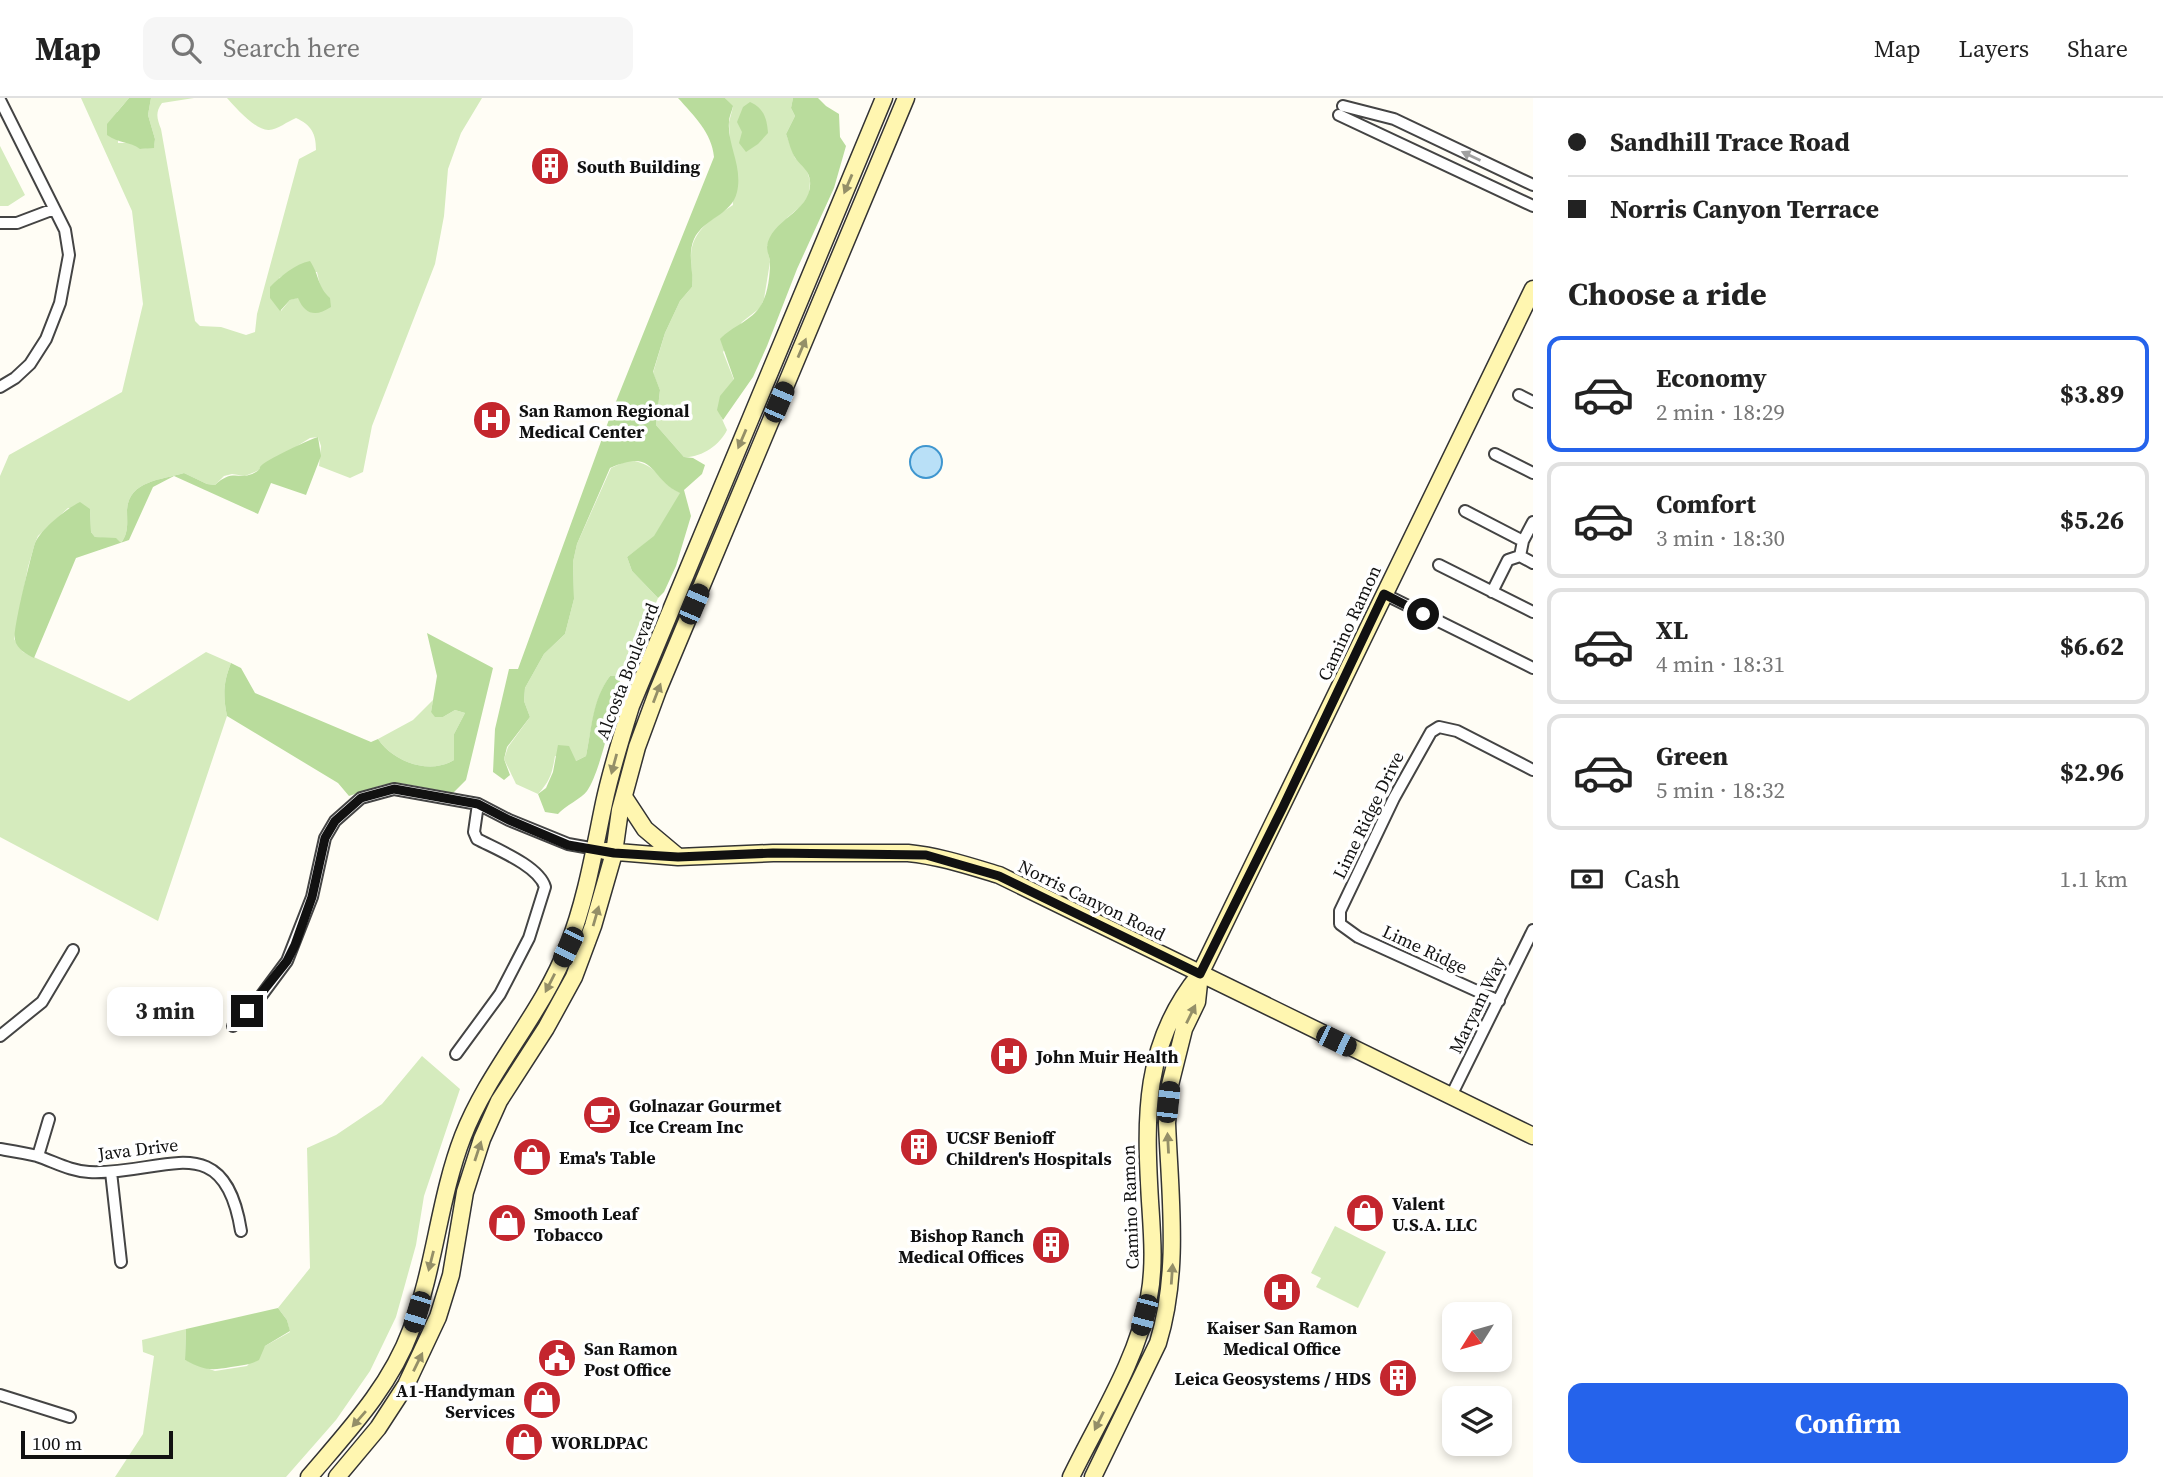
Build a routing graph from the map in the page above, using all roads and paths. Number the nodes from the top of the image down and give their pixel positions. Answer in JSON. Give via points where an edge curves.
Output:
{"nodes":[{"id":1,"x":884,"y":98,"type":"edge"},
{"id":2,"x":906,"y":98,"type":"edge"},
{"id":3,"x":0,"y":100,"type":"edge"},
{"id":4,"x":1533,"y":185,"type":"edge"},
{"id":5,"x":1533,"y":206,"type":"edge"},
{"id":6,"x":54,"y":209,"type":"junction"},
{"id":7,"x":0,"y":223,"type":"edge"},
{"id":8,"x":1533,"y":289,"type":"edge"},
{"id":9,"x":0,"y":387,"type":"edge"},
{"id":10,"x":1519,"y":395,"type":"dead end"},
{"id":11,"x":1533,"y":402,"type":"edge"},
{"id":12,"x":1495,"y":454,"type":"dead end"},
{"id":13,"x":1533,"y":473,"type":"edge"},
{"id":14,"x":1465,"y":511,"type":"dead end"},
{"id":15,"x":1533,"y":522,"type":"edge"},
{"id":16,"x":1523,"y":541,"type":"junction"},
{"id":17,"x":1520,"y":556,"type":"junction"},
{"id":18,"x":1533,"y":563,"type":"edge"},
{"id":19,"x":1439,"y":565,"type":"dead end"},
{"id":20,"x":1492,"y":592,"type":"junction"},
{"id":21,"x":1384,"y":594,"type":"junction"},
{"id":22,"x":1533,"y":612,"type":"edge"},
{"id":23,"x":1533,"y":668,"type":"edge"},
{"id":24,"x":1533,"y":770,"type":"edge"},
{"id":25,"x":624,"y":797,"type":"junction"},
{"id":26,"x":478,"y":804,"type":"junction"},
{"id":27,"x":596,"y":849,"type":"junction"},
{"id":28,"x":614,"y":853,"type":"junction"},
{"id":29,"x":678,"y":857,"type":"junction"},
{"id":30,"x":1339,"y":924,"type":"joint"},
{"id":31,"x":1533,"y":930,"type":"edge"},
{"id":32,"x":73,"y":950,"type":"dead end"},
{"id":33,"x":1200,"y":974,"type":"junction"},
{"id":34,"x":1499,"y":1001,"type":"junction"},
{"id":35,"x":233,"y":1026,"type":"dead end"},
{"id":36,"x":0,"y":1036,"type":"edge"},
{"id":37,"x":456,"y":1054,"type":"dead end"},
{"id":38,"x":1451,"y":1096,"type":"junction"},
{"id":39,"x":49,"y":1119,"type":"dead end"},
{"id":40,"x":1533,"y":1136,"type":"edge"},
{"id":41,"x":0,"y":1149,"type":"edge"},
{"id":42,"x":38,"y":1156,"type":"junction"},
{"id":43,"x":111,"y":1172,"type":"junction"},
{"id":44,"x":241,"y":1231,"type":"dead end"},
{"id":45,"x":121,"y":1262,"type":"dead end"},
{"id":46,"x":0,"y":1395,"type":"edge"},
{"id":47,"x":71,"y":1417,"type":"dead end"},
{"id":48,"x":309,"y":1477,"type":"edge"},
{"id":49,"x":337,"y":1477,"type":"edge"},
{"id":50,"x":1071,"y":1477,"type":"edge"},
{"id":51,"x":1093,"y":1477,"type":"edge"}],
"edges":[{"from":1,"to":27,"type":"main road","name":"Alcosta Boulevard","one_way":true,"via":[[631,706]]},
{"from":25,"to":2,"type":"main road","name":"Alcosta Boulevard","one_way":true,"via":[[658,690]]},
{"from":3,"to":6,"type":"street"},
{"from":4,"to":5,"type":"street","one_way":true,"via":[[1394,119],[1341,111]]},
{"from":6,"to":7,"type":"street","via":[[17,223]]},
{"from":6,"to":9,"type":"street","via":[[65,230],[69,255],[60,303],[30,364]]},
{"from":8,"to":21,"type":"main road","name":"Camino Ramon"},
{"from":10,"to":11,"type":"street"},
{"from":12,"to":13,"type":"street"},
{"from":14,"to":16,"type":"street"},
{"from":15,"to":16,"type":"street"},
{"from":16,"to":17,"type":"street"},
{"from":17,"to":18,"type":"street"},
{"from":17,"to":20,"type":"street","via":[[1508,561]]},
{"from":19,"to":20,"type":"street"},
{"from":20,"to":22,"type":"street"},
{"from":21,"to":23,"type":"street"},
{"from":21,"to":33,"type":"main road","name":"Camino Ramon"},
{"from":24,"to":30,"type":"street","name":"Lime Ridge Drive","via":[[1457,731],[1439,727],[1431,732],[1394,798],[1340,911]]},
{"from":25,"to":28,"type":"main road","name":"Alcosta Boulevard"},
{"from":25,"to":29,"type":"main road","via":[[645,829]]},
{"from":26,"to":27,"type":"street","via":[[568,845]]},
{"from":26,"to":35,"type":"street","via":[[394,789],[361,798],[346,810],[325,838],[312,897],[287,961]]},
{"from":26,"to":37,"type":"street","via":[[477,839],[543,878],[545,887],[529,938],[500,994]]},
{"from":27,"to":28,"type":"main road","name":"Norris Canyon Road"},
{"from":27,"to":48,"type":"main road","name":"Alcosta Boulevard","one_way":true,"via":[[568,947],[464,1132],[449,1172],[444,1210],[411,1331],[369,1407]]},
{"from":28,"to":29,"type":"main road","name":"Norris Canyon Road"},
{"from":49,"to":28,"type":"main road","name":"Alcosta Boulevard","one_way":true,"via":[[378,1428],[425,1347],[451,1275],[465,1192],[482,1139],[499,1101],[574,977]]},
{"from":29,"to":33,"type":"main road","name":"Norris Canyon Road","via":[[926,855],[999,876]]},
{"from":30,"to":34,"type":"street","name":"Lime Ridge","via":[[1357,937]]},
{"from":31,"to":34,"type":"street","name":"Maryam Way"},
{"from":32,"to":36,"type":"street","via":[[42,1002]]},
{"from":33,"to":38,"type":"main road","name":"Norris Canyon Road"},
{"from":33,"to":50,"type":"main road","name":"Camino Ramon","one_way":true,"via":[[1181,996],[1162,1036],[1151,1079],[1147,1131],[1153,1258],[1150,1296],[1121,1377]]},
{"from":51,"to":33,"type":"main road","name":"Camino Ramon","one_way":true,"via":[[1158,1343],[1165,1319],[1172,1270],[1168,1102],[1184,1029],[1197,1002]]},
{"from":34,"to":38,"type":"street","name":"Maryam Way"},
{"from":38,"to":40,"type":"main road","name":"Norris Canyon Road"},
{"from":39,"to":42,"type":"street"},
{"from":41,"to":42,"type":"street","name":"Java Drive"},
{"from":42,"to":43,"type":"street","name":"Java Drive","via":[[65,1168]]},
{"from":43,"to":44,"type":"street","name":"Java Drive","via":[[189,1161],[207,1166],[226,1182]]},
{"from":43,"to":45,"type":"street"},
{"from":46,"to":47,"type":"street"}]}
